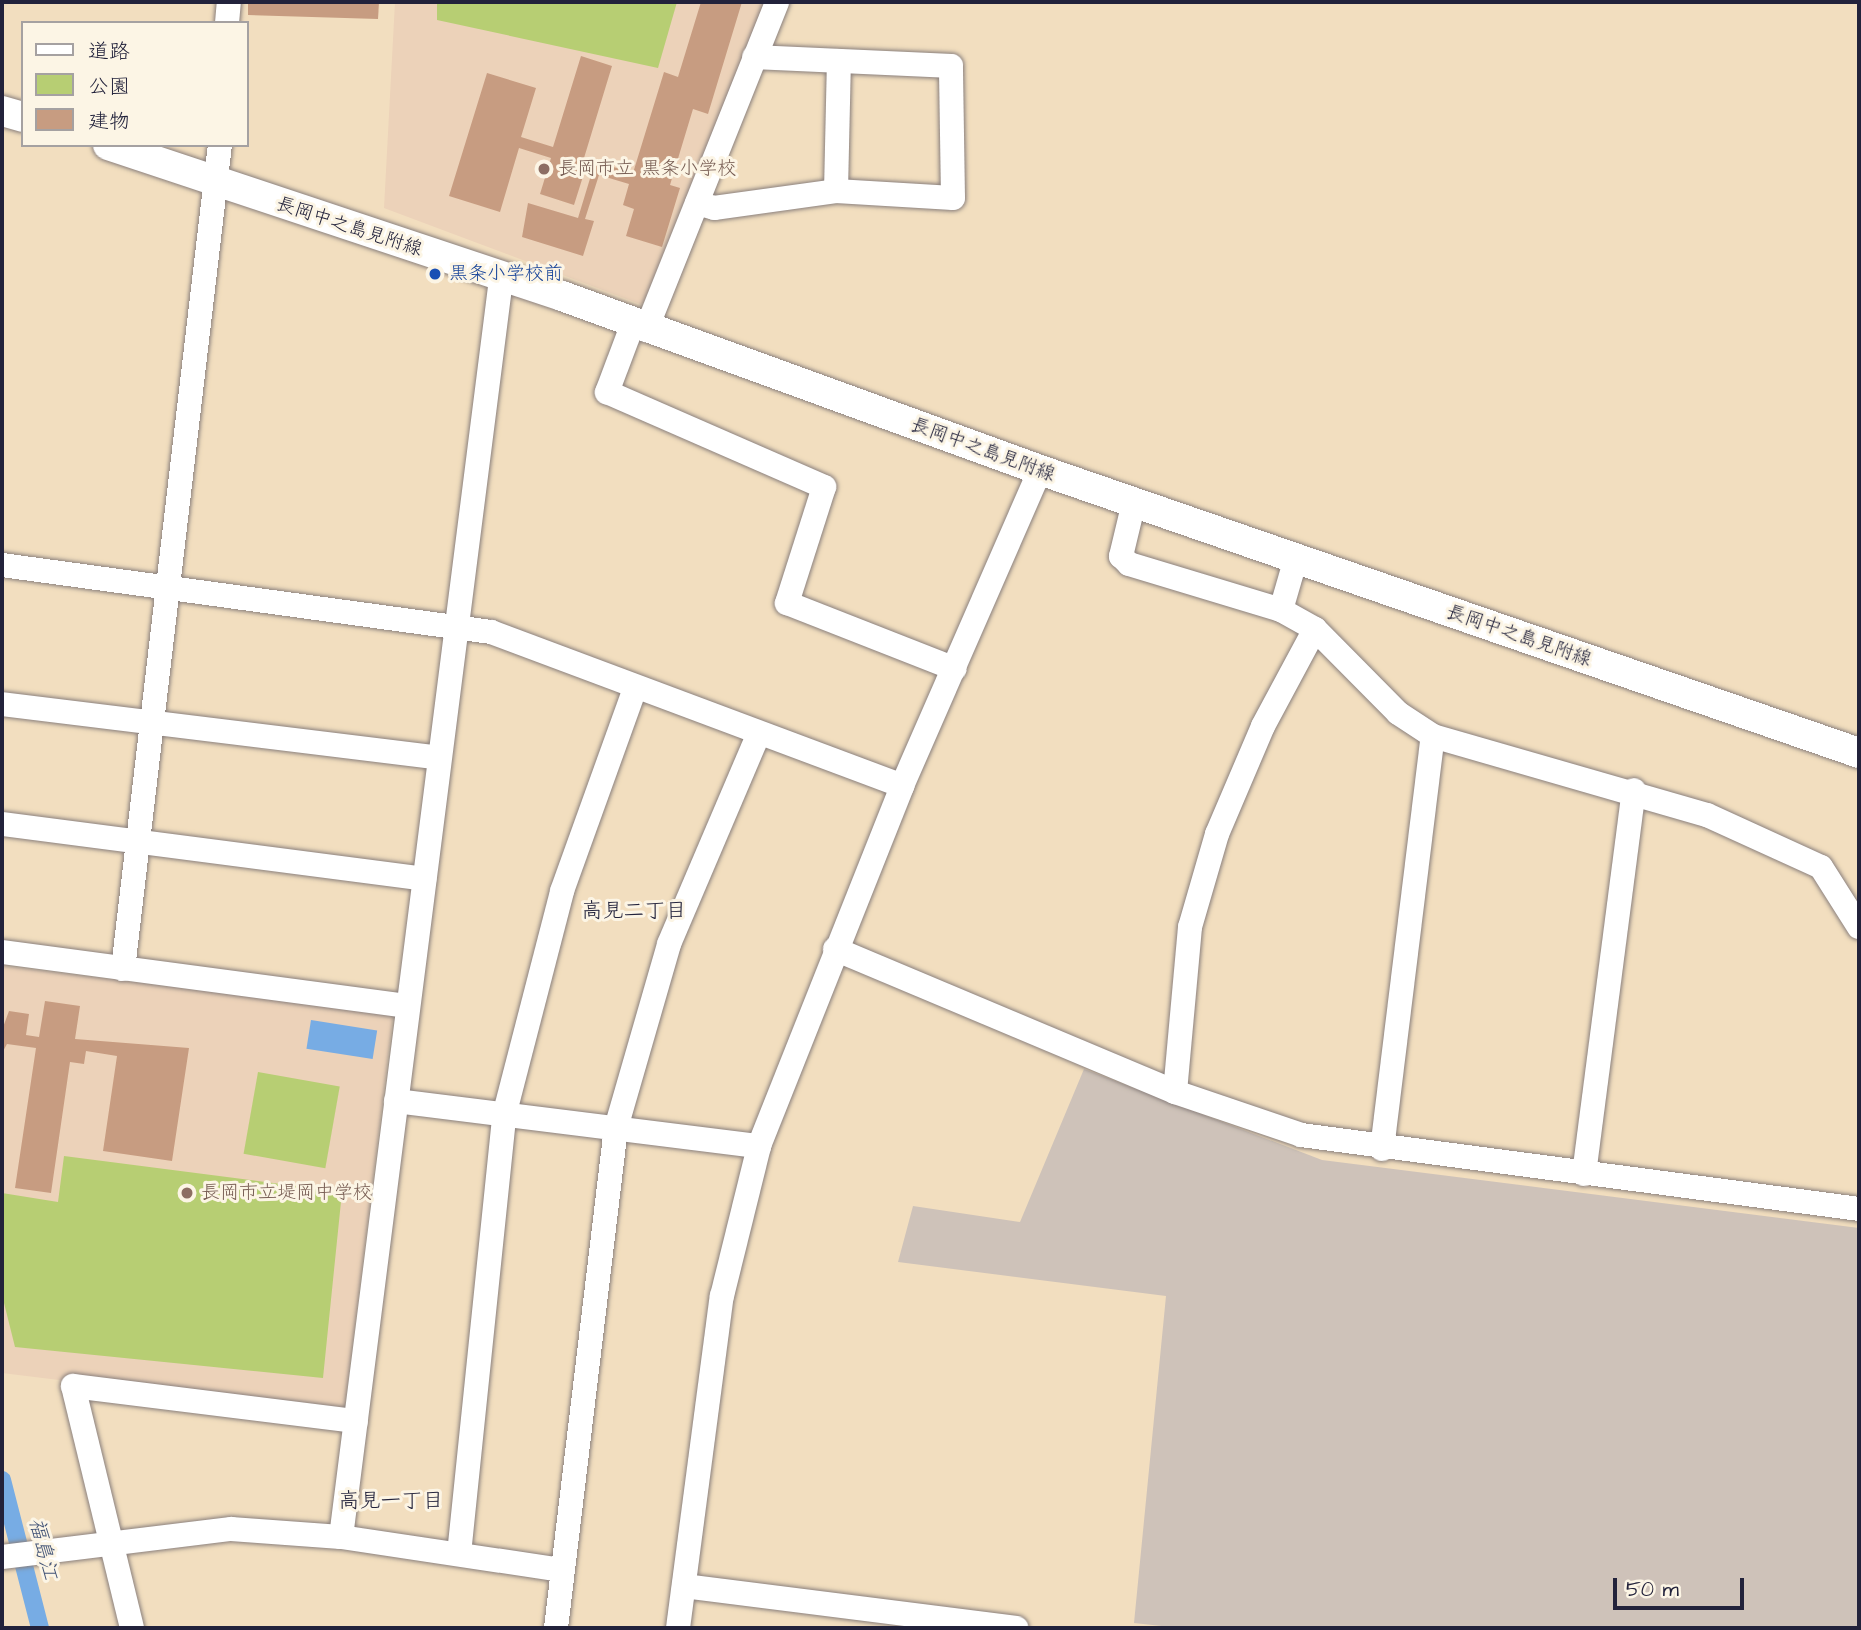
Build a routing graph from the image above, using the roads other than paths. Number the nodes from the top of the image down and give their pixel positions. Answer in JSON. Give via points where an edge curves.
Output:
{"nodes":[{"id":1,"x":229,"y":2,"type":"edge"},
{"id":2,"x":777,"y":2,"type":"edge"},
{"id":3,"x":227,"y":21,"type":"edge"},
{"id":4,"x":754,"y":57,"type":"junction"},
{"id":5,"x":839,"y":61,"type":"junction"},
{"id":6,"x":2,"y":111,"type":"edge"},
{"id":7,"x":21,"y":116,"type":"edge"},
{"id":8,"x":114,"y":147,"type":"edge"},
{"id":9,"x":220,"y":147,"type":"edge"},
{"id":10,"x":218,"y":184,"type":"junction"},
{"id":11,"x":836,"y":191,"type":"junction"},
{"id":12,"x":697,"y":203,"type":"junction"},
{"id":13,"x":501,"y":279,"type":"junction"},
{"id":14,"x":639,"y":328,"type":"junction"},
{"id":15,"x":1040,"y":470,"type":"junction"},
{"id":16,"x":1134,"y":502,"type":"junction"},
{"id":17,"x":1296,"y":558,"type":"junction"},
{"id":18,"x":2,"y":565,"type":"edge"},
{"id":19,"x":169,"y":590,"type":"junction"},
{"id":20,"x":1281,"y":610,"type":"junction"},
{"id":21,"x":456,"y":628,"type":"junction"},
{"id":22,"x":1315,"y":629,"type":"junction"},
{"id":23,"x":955,"y":669,"type":"junction"},
{"id":24,"x":635,"y":688,"type":"junction"},
{"id":25,"x":2,"y":704,"type":"edge"},
{"id":26,"x":153,"y":724,"type":"junction"},
{"id":27,"x":758,"y":734,"type":"junction"},
{"id":28,"x":1433,"y":736,"type":"junction"},
{"id":29,"x":1859,"y":753,"type":"edge"},
{"id":30,"x":439,"y":758,"type":"junction"},
{"id":31,"x":902,"y":786,"type":"junction"},
{"id":32,"x":1634,"y":790,"type":"junction"},
{"id":33,"x":2,"y":824,"type":"edge"},
{"id":34,"x":138,"y":844,"type":"junction"},
{"id":35,"x":424,"y":878,"type":"junction"},
{"id":36,"x":1859,"y":927,"type":"edge"},
{"id":37,"x":835,"y":949,"type":"junction"},
{"id":38,"x":2,"y":952,"type":"edge"},
{"id":39,"x":123,"y":969,"type":"junction"},
{"id":40,"x":407,"y":1006,"type":"junction"},
{"id":41,"x":1175,"y":1092,"type":"junction"},
{"id":42,"x":396,"y":1101,"type":"junction"},
{"id":43,"x":504,"y":1116,"type":"junction"},
{"id":44,"x":615,"y":1128,"type":"junction"},
{"id":45,"x":758,"y":1146,"type":"junction"},
{"id":46,"x":1382,"y":1149,"type":"junction"},
{"id":47,"x":1584,"y":1174,"type":"junction"},
{"id":48,"x":1859,"y":1209,"type":"edge"},
{"id":49,"x":356,"y":1421,"type":"junction"},
{"id":50,"x":341,"y":1537,"type":"junction"},
{"id":51,"x":107,"y":1540,"type":"junction"},
{"id":52,"x":459,"y":1554,"type":"junction"},
{"id":53,"x":5,"y":1557,"type":"edge"},
{"id":54,"x":563,"y":1570,"type":"junction"},
{"id":55,"x":684,"y":1586,"type":"junction"},
{"id":56,"x":868,"y":1620,"type":"edge"},
{"id":57,"x":133,"y":1628,"type":"edge"},
{"id":58,"x":556,"y":1628,"type":"edge"},
{"id":59,"x":678,"y":1628,"type":"edge"},
{"id":60,"x":1016,"y":1628,"type":"edge"}],
"edges":[{"from":1,"to":3,"type":"street"},
{"from":2,"to":4,"type":"street"},
{"from":4,"to":5,"type":"street"},
{"from":4,"to":12,"type":"street"},
{"from":5,"to":11,"type":"street"},
{"from":5,"to":11,"type":"street","via":[[951,66],[953,198]]},
{"from":6,"to":7,"type":"main road"},
{"from":8,"to":10,"type":"main road","name":"長岡中之島見附線"},
{"from":9,"to":10,"type":"street"},
{"from":10,"to":13,"type":"main road","name":"長岡中之島見附線"},
{"from":10,"to":19,"type":"street"},
{"from":11,"to":12,"type":"street","via":[[714,208]]},
{"from":12,"to":14,"type":"street"},
{"from":13,"to":14,"type":"main road","name":"長岡中之島見附線"},
{"from":13,"to":21,"type":"street"},
{"from":14,"to":15,"type":"main road","name":"長岡中之島見附線"},
{"from":14,"to":23,"type":"street","via":[[607,392],[824,487],[787,603]]},
{"from":15,"to":16,"type":"main road","name":"長岡中之島見附線"},
{"from":15,"to":23,"type":"street"},
{"from":16,"to":17,"type":"main road","name":"長岡中之島見附線"},
{"from":16,"to":20,"type":"street","via":[[1121,556],[1129,564]]},
{"from":17,"to":20,"type":"street"},
{"from":17,"to":29,"type":"main road","name":"長岡中之島見附線"},
{"from":18,"to":19,"type":"street"},
{"from":19,"to":21,"type":"street"},
{"from":19,"to":26,"type":"street"},
{"from":20,"to":22,"type":"street"},
{"from":21,"to":24,"type":"street","via":[[491,632]]},
{"from":21,"to":30,"type":"street"},
{"from":22,"to":28,"type":"street","via":[[1398,713]]},
{"from":22,"to":41,"type":"street","via":[[1263,726],[1205,873],[1190,927]]},
{"from":23,"to":31,"type":"street"},
{"from":24,"to":27,"type":"street"},
{"from":24,"to":43,"type":"street","via":[[562,891]]},
{"from":25,"to":26,"type":"street"},
{"from":26,"to":30,"type":"street"},
{"from":26,"to":34,"type":"street"},
{"from":27,"to":31,"type":"street"},
{"from":27,"to":44,"type":"street","via":[[669,944]]},
{"from":28,"to":32,"type":"street"},
{"from":28,"to":46,"type":"street"},
{"from":30,"to":35,"type":"street"},
{"from":31,"to":37,"type":"street"},
{"from":32,"to":36,"type":"street","via":[[1707,815],[1821,867]]},
{"from":32,"to":47,"type":"street"},
{"from":33,"to":34,"type":"street"},
{"from":34,"to":35,"type":"street"},
{"from":34,"to":39,"type":"street"},
{"from":35,"to":40,"type":"street"},
{"from":37,"to":41,"type":"street"},
{"from":37,"to":45,"type":"street"},
{"from":38,"to":39,"type":"street"},
{"from":39,"to":40,"type":"street"},
{"from":40,"to":42,"type":"street"},
{"from":41,"to":46,"type":"street","via":[[1301,1135]]},
{"from":42,"to":43,"type":"street"},
{"from":42,"to":49,"type":"street"},
{"from":43,"to":44,"type":"street"},
{"from":43,"to":52,"type":"street"},
{"from":44,"to":45,"type":"street"},
{"from":44,"to":54,"type":"street"},
{"from":45,"to":55,"type":"street","via":[[722,1296]]},
{"from":46,"to":47,"type":"street"},
{"from":47,"to":48,"type":"street"},
{"from":49,"to":50,"type":"street"},
{"from":49,"to":51,"type":"street","via":[[74,1385]]},
{"from":50,"to":51,"type":"street","via":[[231,1528]]},
{"from":50,"to":52,"type":"street"},
{"from":51,"to":53,"type":"street"},
{"from":51,"to":57,"type":"street"},
{"from":52,"to":54,"type":"street"},
{"from":54,"to":58,"type":"street"},
{"from":55,"to":56,"type":"street"},
{"from":55,"to":59,"type":"street"},
{"from":56,"to":60,"type":"street"}]}
